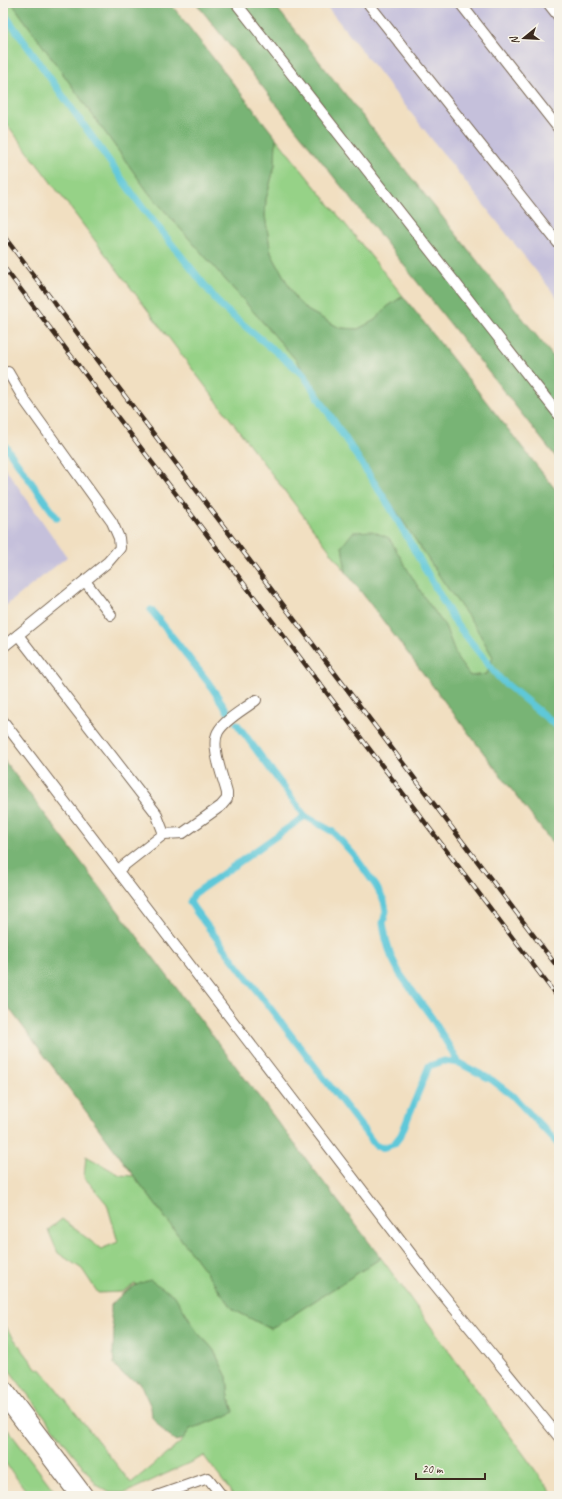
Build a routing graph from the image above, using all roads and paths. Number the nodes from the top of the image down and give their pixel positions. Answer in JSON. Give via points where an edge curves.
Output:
{"nodes":[{"id":1,"x":236,"y":3,"type":"edge"},
{"id":2,"x":368,"y":3,"type":"edge"},
{"id":3,"x":460,"y":3,"type":"edge"},
{"id":4,"x":548,"y":3,"type":"edge"},
{"id":5,"x":559,"y":17,"type":"edge"},
{"id":6,"x":559,"y":129,"type":"edge"},
{"id":7,"x":559,"y":244,"type":"edge"},
{"id":8,"x":8,"y":372,"type":"dead end"},
{"id":9,"x":559,"y":415,"type":"edge"},
{"id":10,"x":85,"y":581,"type":"junction"},
{"id":11,"x":111,"y":616,"type":"dead end"},
{"id":12,"x":18,"y":635,"type":"junction"},
{"id":13,"x":3,"y":647,"type":"edge"},
{"id":14,"x":256,"y":700,"type":"dead end"},
{"id":15,"x":3,"y":721,"type":"edge"},
{"id":16,"x":164,"y":834,"type":"junction"},
{"id":17,"x":118,"y":870,"type":"junction"},
{"id":18,"x":3,"y":1391,"type":"edge"},
{"id":19,"x":559,"y":1437,"type":"edge"},
{"id":20,"x":82,"y":1496,"type":"edge"},
{"id":21,"x":157,"y":1496,"type":"edge"},
{"id":22,"x":222,"y":1496,"type":"edge"}],
"edges":[{"from":1,"to":9,"type":"lane"},
{"from":2,"to":7,"type":"lane"},
{"from":3,"to":6,"type":"lane"},
{"from":4,"to":5,"type":"lane"},
{"from":8,"to":10,"type":"lane","via":[[25,401],[112,522],[119,538],[120,548]]},
{"from":10,"to":11,"type":"lane"},
{"from":10,"to":12,"type":"lane"},
{"from":12,"to":13,"type":"lane"},
{"from":12,"to":16,"type":"lane","via":[[156,813]]},
{"from":14,"to":16,"type":"lane","via":[[225,724],[215,739],[227,799],[183,833]]},
{"from":15,"to":17,"type":"lane"},
{"from":16,"to":17,"type":"lane"},
{"from":17,"to":19,"type":"lane","via":[[431,1280]]},
{"from":18,"to":20,"type":"street"},
{"from":21,"to":22,"type":"lane","via":[[208,1478]]}]}
